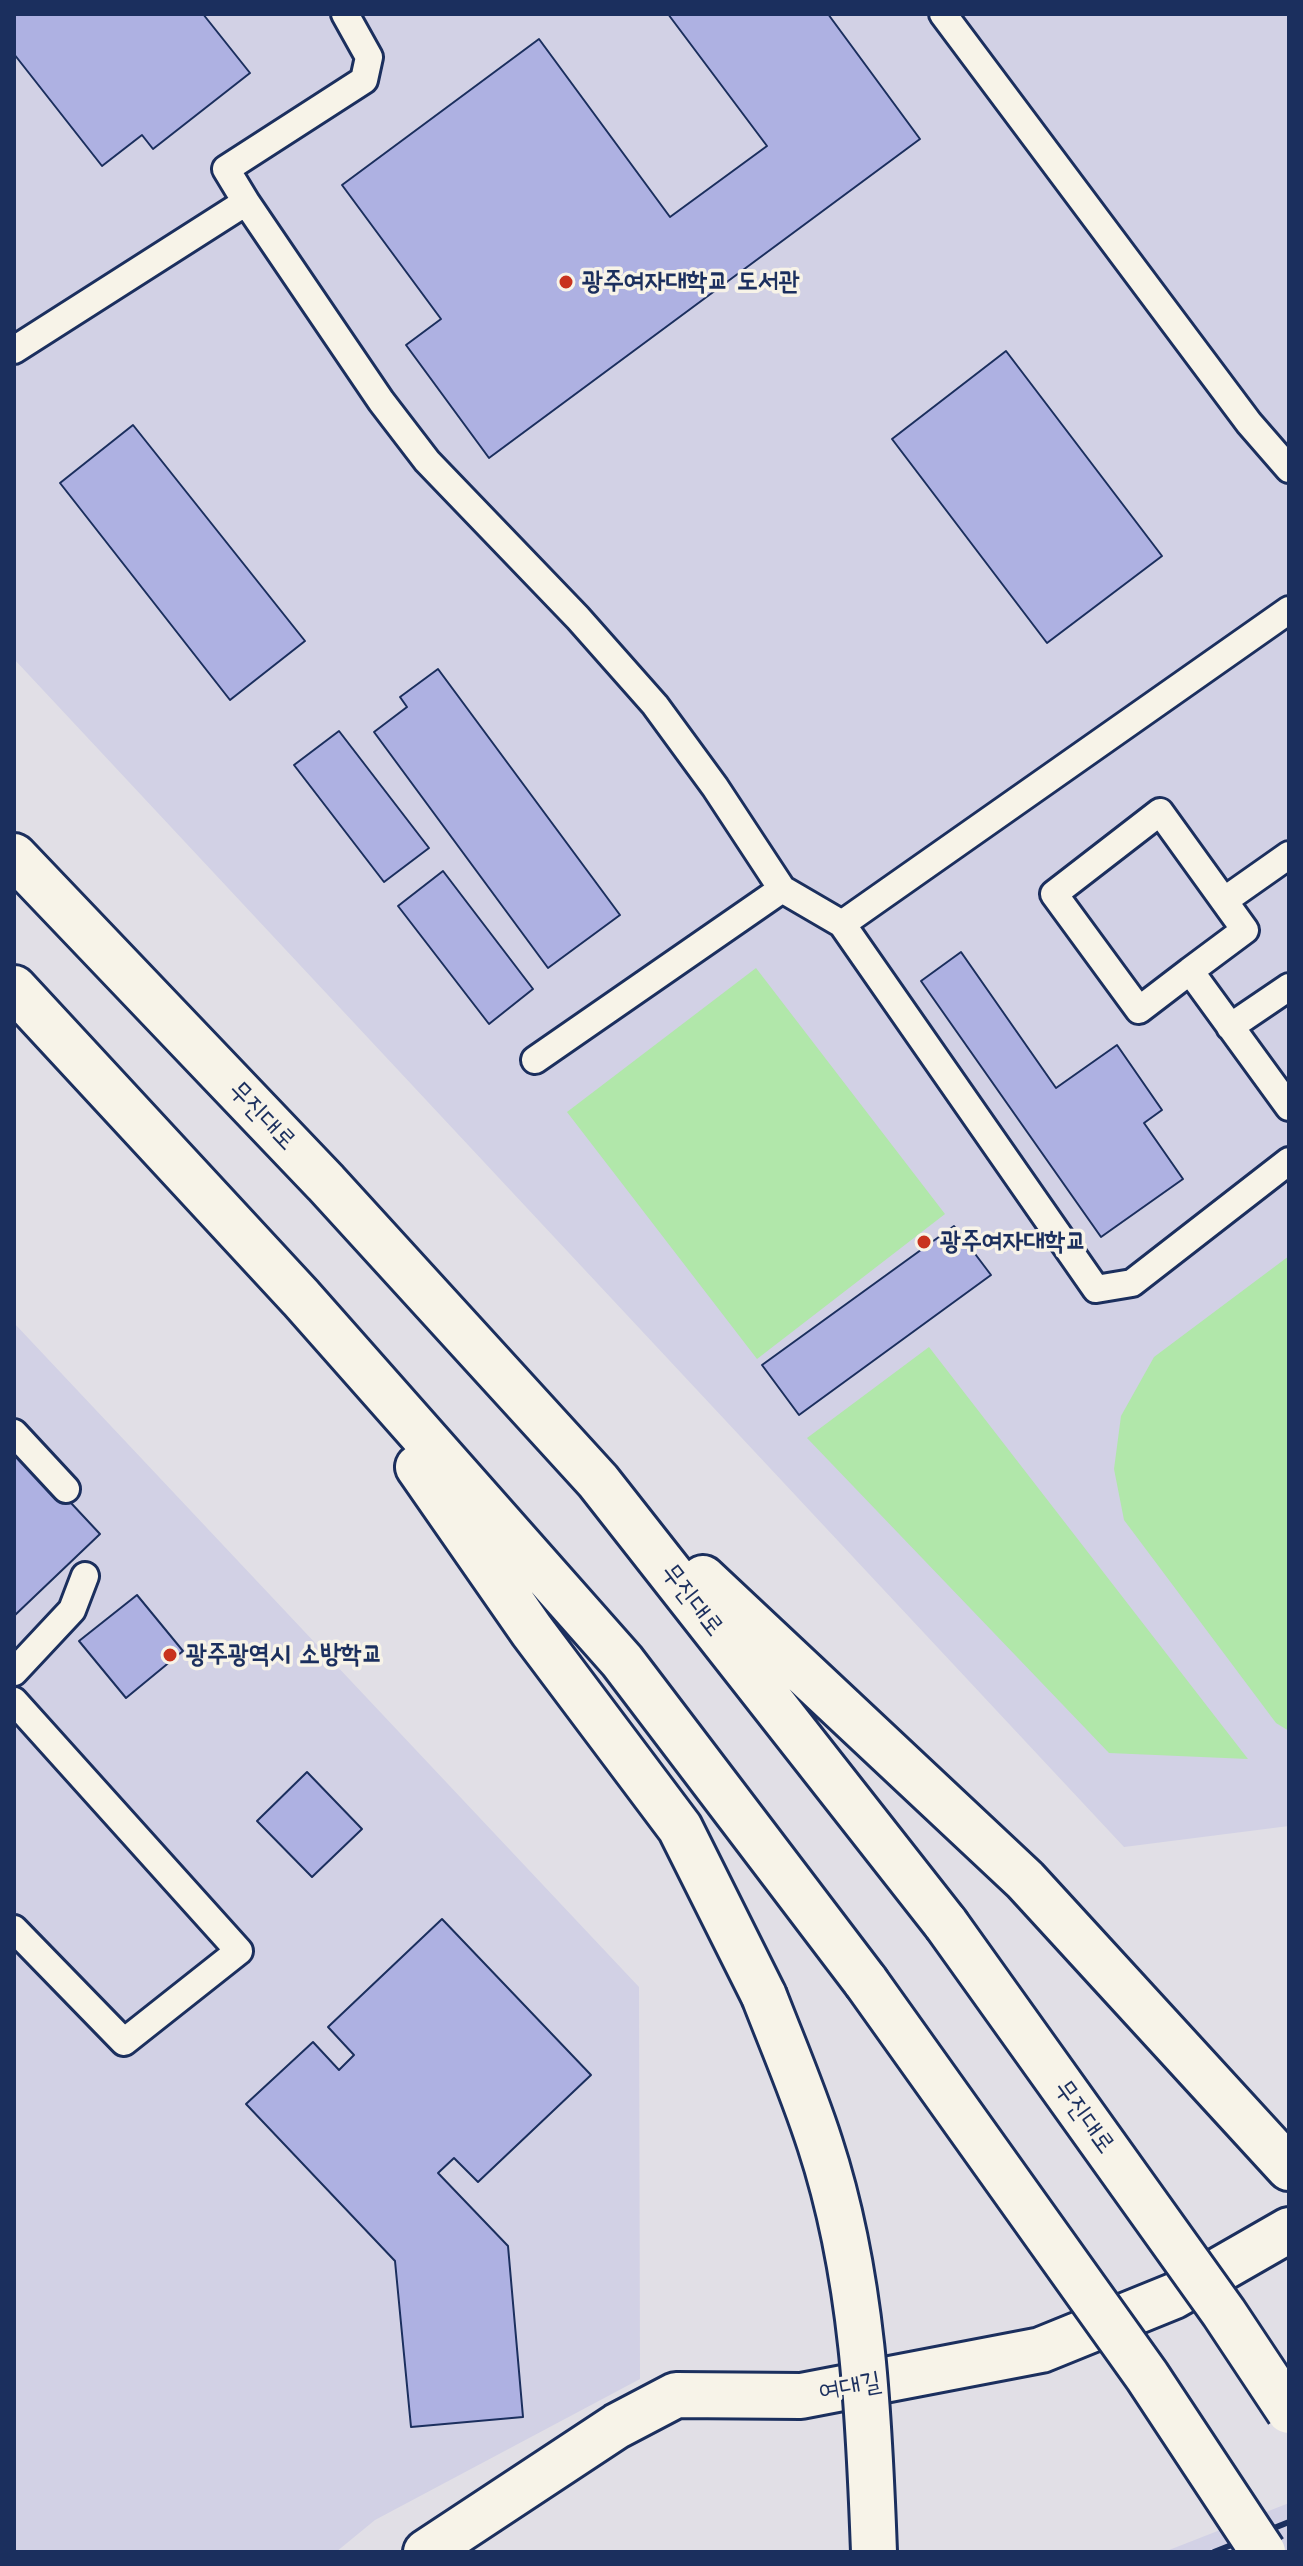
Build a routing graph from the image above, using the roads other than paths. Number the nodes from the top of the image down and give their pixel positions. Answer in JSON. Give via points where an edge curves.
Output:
{"nodes":[{"id":1,"x":345,"y":14,"type":"edge"},
{"id":2,"x":943,"y":14,"type":"edge"},
{"id":3,"x":246,"y":202,"type":"junction"},
{"id":4,"x":14,"y":350,"type":"edge"},
{"id":5,"x":1289,"y":469,"type":"edge"},
{"id":6,"x":1289,"y":610,"type":"edge"},
{"id":7,"x":1289,"y":855,"type":"edge"},
{"id":8,"x":14,"y":856,"type":"edge"},
{"id":9,"x":782,"y":889,"type":"junction"},
{"id":10,"x":1225,"y":900,"type":"junction"},
{"id":11,"x":842,"y":924,"type":"junction"},
{"id":12,"x":1190,"y":971,"type":"junction"},
{"id":13,"x":1289,"y":987,"type":"edge"},
{"id":14,"x":14,"y":988,"type":"edge"},
{"id":15,"x":1230,"y":1027,"type":"junction"},
{"id":16,"x":535,"y":1060,"type":"dead end"},
{"id":17,"x":1289,"y":1107,"type":"edge"},
{"id":18,"x":1289,"y":1161,"type":"edge"},
{"id":19,"x":301,"y":1298,"type":"junction"},
{"id":20,"x":14,"y":1433,"type":"edge"},
{"id":21,"x":598,"y":1481,"type":"junction"},
{"id":22,"x":66,"y":1489,"type":"dead end"},
{"id":23,"x":85,"y":1576,"type":"dead end"},
{"id":24,"x":14,"y":1672,"type":"edge"},
{"id":25,"x":14,"y":1701,"type":"edge"},
{"id":26,"x":14,"y":1929,"type":"edge"},
{"id":27,"x":1289,"y":2168,"type":"edge"},
{"id":28,"x":1289,"y":2230,"type":"edge"},
{"id":29,"x":1289,"y":2411,"type":"edge"},
{"id":30,"x":426,"y":2552,"type":"edge"},
{"id":31,"x":874,"y":2552,"type":"edge"},
{"id":32,"x":1263,"y":2552,"type":"edge"}],
"edges":[{"from":1,"to":3,"type":"lane","via":[[369,57],[364,80],[226,169]]},
{"from":2,"to":5,"type":"lane"},
{"from":3,"to":4,"type":"lane"},
{"from":3,"to":9,"type":"lane","via":[[427,461],[655,705]]},
{"from":6,"to":11,"type":"lane"},
{"from":7,"to":10,"type":"lane"},
{"from":8,"to":21,"type":"main road","name":"무진대로","via":[[326,1183]]},
{"from":9,"to":11,"type":"lane"},
{"from":9,"to":16,"type":"lane"},
{"from":10,"to":12,"type":"lane","via":[[1245,930]]},
{"from":10,"to":12,"type":"lane","via":[[1160,812],[1054,894],[1139,1010]]},
{"from":11,"to":18,"type":"lane","via":[[1096,1289],[1132,1283]]},
{"from":12,"to":15,"type":"lane"},
{"from":13,"to":15,"type":"lane"},
{"from":14,"to":19,"type":"main road"},
{"from":15,"to":17,"type":"lane"},
{"from":19,"to":31,"type":"main road","bridge":true,"via":[[532,1631],[680,1828],[764,1996],[821,2145],[856,2299],[870,2422]]},
{"from":19,"to":32,"type":"main road","bridge":true,"via":[[622,1661],[866,1982],[1147,2376]]},
{"from":20,"to":22,"type":"lane"},
{"from":21,"to":27,"type":"main road","via":[[1025,1880]]},
{"from":21,"to":29,"type":"main road","name":"무진대로","bridge":true,"via":[[946,1924]]},
{"from":23,"to":24,"type":"lane","via":[[72,1610]]},
{"from":25,"to":26,"type":"lane","via":[[239,1951],[124,2042]]},
{"from":28,"to":30,"type":"main road","name":"여대길","via":[[1174,2296],[1041,2350],[801,2396],[676,2395],[617,2426]]}]}
